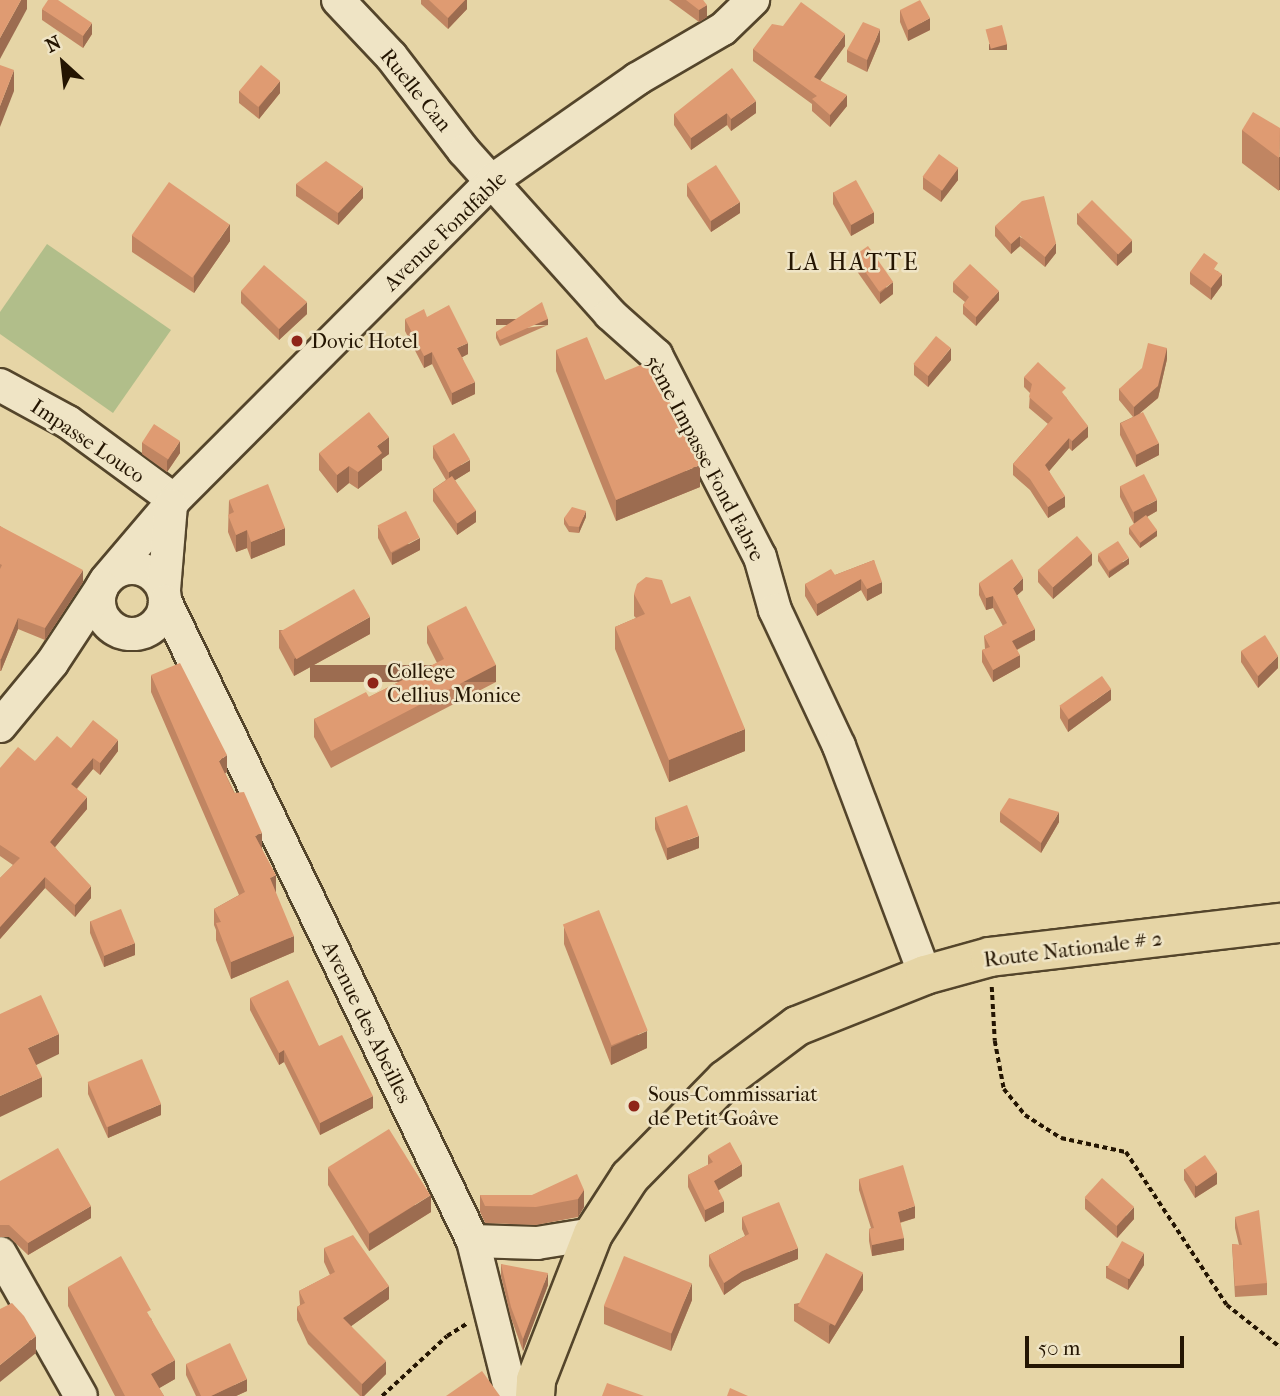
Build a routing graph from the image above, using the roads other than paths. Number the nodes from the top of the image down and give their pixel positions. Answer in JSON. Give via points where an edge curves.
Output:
{"nodes":[{"id":1,"x":338,"y":0,"type":"edge"},
{"id":2,"x":753,"y":0,"type":"edge"},
{"id":3,"x":493,"y":180,"type":"junction"},
{"id":4,"x":0,"y":385,"type":"edge"},
{"id":5,"x":173,"y":502,"type":"junction"},
{"id":6,"x":104,"y":583,"type":"junction"},
{"id":7,"x":165,"y":596,"type":"junction"},
{"id":8,"x":125,"y":632,"type":"junction"},
{"id":9,"x":193,"y":658,"type":"junction"},
{"id":10,"x":52,"y":663,"type":"junction"},
{"id":11,"x":0,"y":726,"type":"edge"},
{"id":12,"x":1280,"y":923,"type":"edge"},
{"id":13,"x":925,"y":975,"type":"junction"},
{"id":14,"x":593,"y":1234,"type":"junction"},
{"id":15,"x":473,"y":1241,"type":"junction"},
{"id":16,"x":0,"y":1253,"type":"edge"},
{"id":17,"x":81,"y":1396,"type":"edge"},
{"id":18,"x":512,"y":1396,"type":"edge"},
{"id":19,"x":535,"y":1396,"type":"edge"}],
"edges":[{"from":1,"to":3,"type":"street","name":"Ruelle Can"},
{"from":2,"to":3,"type":"street","name":"Avenue Fondfable","via":[[723,29],[637,79]]},
{"from":3,"to":5,"type":"street","name":"Avenue Fondfable"},
{"from":3,"to":13,"type":"street","name":"5ème Impasse Fond Fabre","via":[[610,314],[656,355],[760,556],[775,610],[839,746]]},
{"from":4,"to":5,"type":"street","name":"Impasse Louco","via":[[68,422]]},
{"from":5,"to":6,"type":"street","name":"Avenue Fondfable"},
{"from":5,"to":7,"type":"street"},
{"from":6,"to":7,"type":"street","via":[[122,569],[140,569],[159,580]]},
{"from":6,"to":8,"type":"street","via":[[102,615]]},
{"from":6,"to":10,"type":"street","name":"Avenue Fondfable"},
{"from":7,"to":8,"type":"street","via":[[158,621]]},
{"from":7,"to":9,"type":"street","name":"Avenue des Abeilles"},
{"from":8,"to":9,"type":"street"},
{"from":8,"to":10,"type":"street"},
{"from":9,"to":15,"type":"street","name":"Avenue des Abeilles"},
{"from":10,"to":11,"type":"street","name":"Avenue Fondfable"},
{"from":12,"to":13,"type":"main road","name":"Route Nationale # 2","via":[[990,957]]},
{"from":13,"to":14,"type":"main road","name":"Route Nationale # 2","via":[[797,1026],[725,1080],[630,1177]]},
{"from":14,"to":15,"type":"street","via":[[537,1243]]},
{"from":14,"to":19,"type":"main road","name":"Route Nationale # 2","via":[[536,1380]]},
{"from":15,"to":18,"type":"street","name":"Avenue des Abeilles"},
{"from":16,"to":17,"type":"street"}]}
